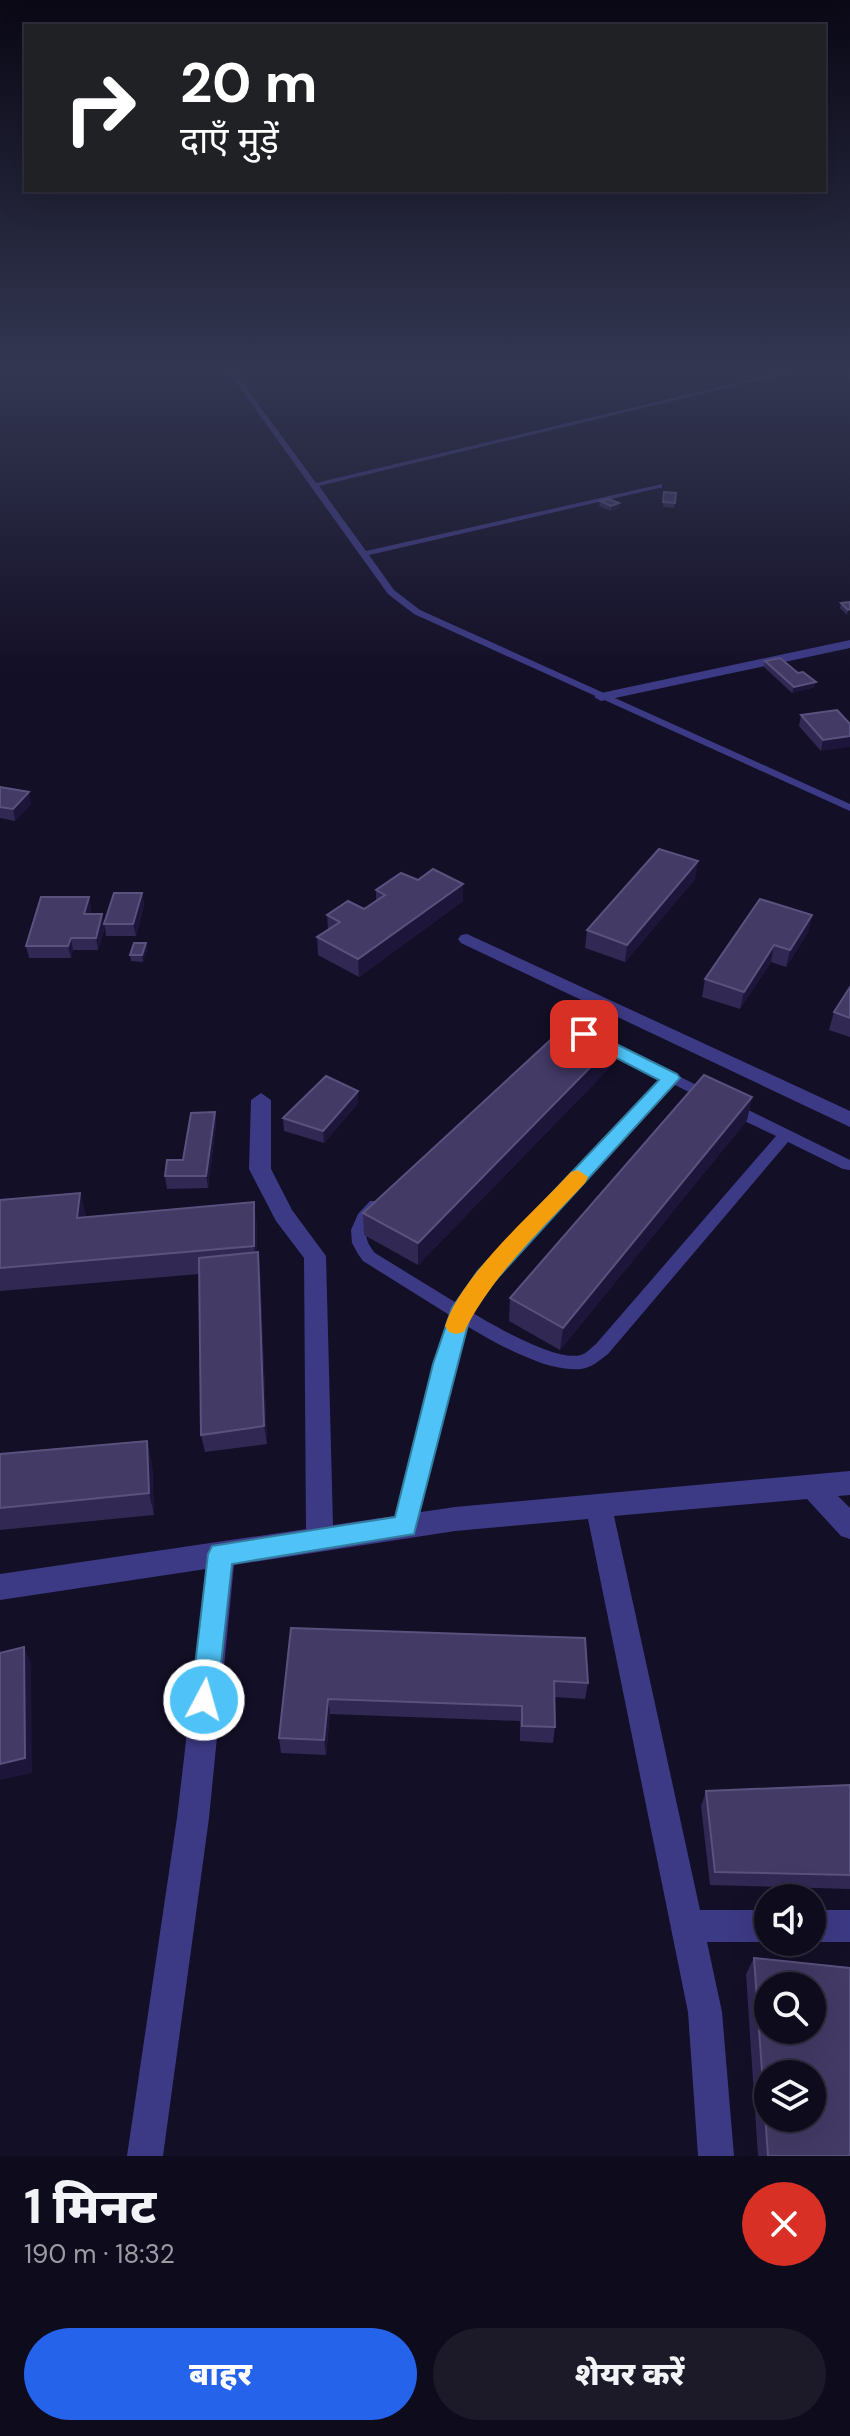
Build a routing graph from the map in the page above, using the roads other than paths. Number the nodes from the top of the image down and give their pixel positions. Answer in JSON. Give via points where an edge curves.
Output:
{"nodes":[{"id":1,"x":305,"y":472,"type":"edge"},
{"id":2,"x":371,"y":472,"type":"edge"},
{"id":3,"x":315,"y":485,"type":"junction"},
{"id":4,"x":659,"y":486,"type":"dead end"},
{"id":5,"x":364,"y":554,"type":"junction"},
{"id":6,"x":850,"y":644,"type":"edge"},
{"id":7,"x":601,"y":697,"type":"junction"},
{"id":8,"x":850,"y":808,"type":"edge"},
{"id":9,"x":467,"y":939,"type":"dead end"},
{"id":10,"x":584,"y":1034,"type":"edge"},
{"id":11,"x":671,"y":1078,"type":"junction"},
{"id":12,"x":261,"y":1100,"type":"dead end"},
{"id":13,"x":850,"y":1120,"type":"edge"},
{"id":14,"x":786,"y":1135,"type":"junction"},
{"id":15,"x":848,"y":1165,"type":"dead end"},
{"id":16,"x":385,"y":1196,"type":"edge"},
{"id":17,"x":460,"y":1314,"type":"junction"},
{"id":18,"x":850,"y":1483,"type":"edge"},
{"id":19,"x":813,"y":1487,"type":"junction"},
{"id":20,"x":599,"y":1506,"type":"junction"},
{"id":21,"x":405,"y":1526,"type":"junction"},
{"id":22,"x":850,"y":1527,"type":"edge"},
{"id":23,"x":320,"y":1539,"type":"junction"},
{"id":24,"x":221,"y":1554,"type":"junction"},
{"id":25,"x":0,"y":1587,"type":"edge"},
{"id":26,"x":687,"y":1926,"type":"junction"},
{"id":27,"x":754,"y":1926,"type":"edge"},
{"id":28,"x":826,"y":1926,"type":"edge"},
{"id":29,"x":850,"y":1926,"type":"edge"},
{"id":30,"x":145,"y":2156,"type":"edge"},
{"id":31,"x":716,"y":2156,"type":"edge"}],
"edges":[{"from":1,"to":3,"type":"lane"},
{"from":2,"to":3,"type":"lane"},
{"from":3,"to":5,"type":"lane"},
{"from":4,"to":5,"type":"lane"},
{"from":5,"to":7,"type":"lane","via":[[391,592],[417,612]]},
{"from":6,"to":7,"type":"street"},
{"from":7,"to":8,"type":"lane"},
{"from":9,"to":13,"type":"street"},
{"from":10,"to":11,"type":"lane"},
{"from":11,"to":14,"type":"lane"},
{"from":11,"to":17,"type":"lane","via":[[485,1277]]},
{"from":12,"to":23,"type":"street","via":[[260,1169],[284,1215],[315,1256]]},
{"from":14,"to":15,"type":"lane"},
{"from":14,"to":17,"type":"lane","via":[[602,1349],[582,1362],[542,1355]]},
{"from":16,"to":17,"type":"lane","via":[[363,1217],[358,1245]]},
{"from":17,"to":21,"type":"lane"},
{"from":18,"to":19,"type":"street"},
{"from":19,"to":20,"type":"street"},
{"from":19,"to":22,"type":"street"},
{"from":20,"to":21,"type":"street"},
{"from":20,"to":26,"type":"street"},
{"from":21,"to":23,"type":"street"},
{"from":23,"to":24,"type":"street"},
{"from":24,"to":25,"type":"street"},
{"from":24,"to":30,"type":"street","via":[[193,1818]]},
{"from":26,"to":27,"type":"street"},
{"from":26,"to":31,"type":"street","via":[[705,2012]]},
{"from":28,"to":29,"type":"street"}]}
